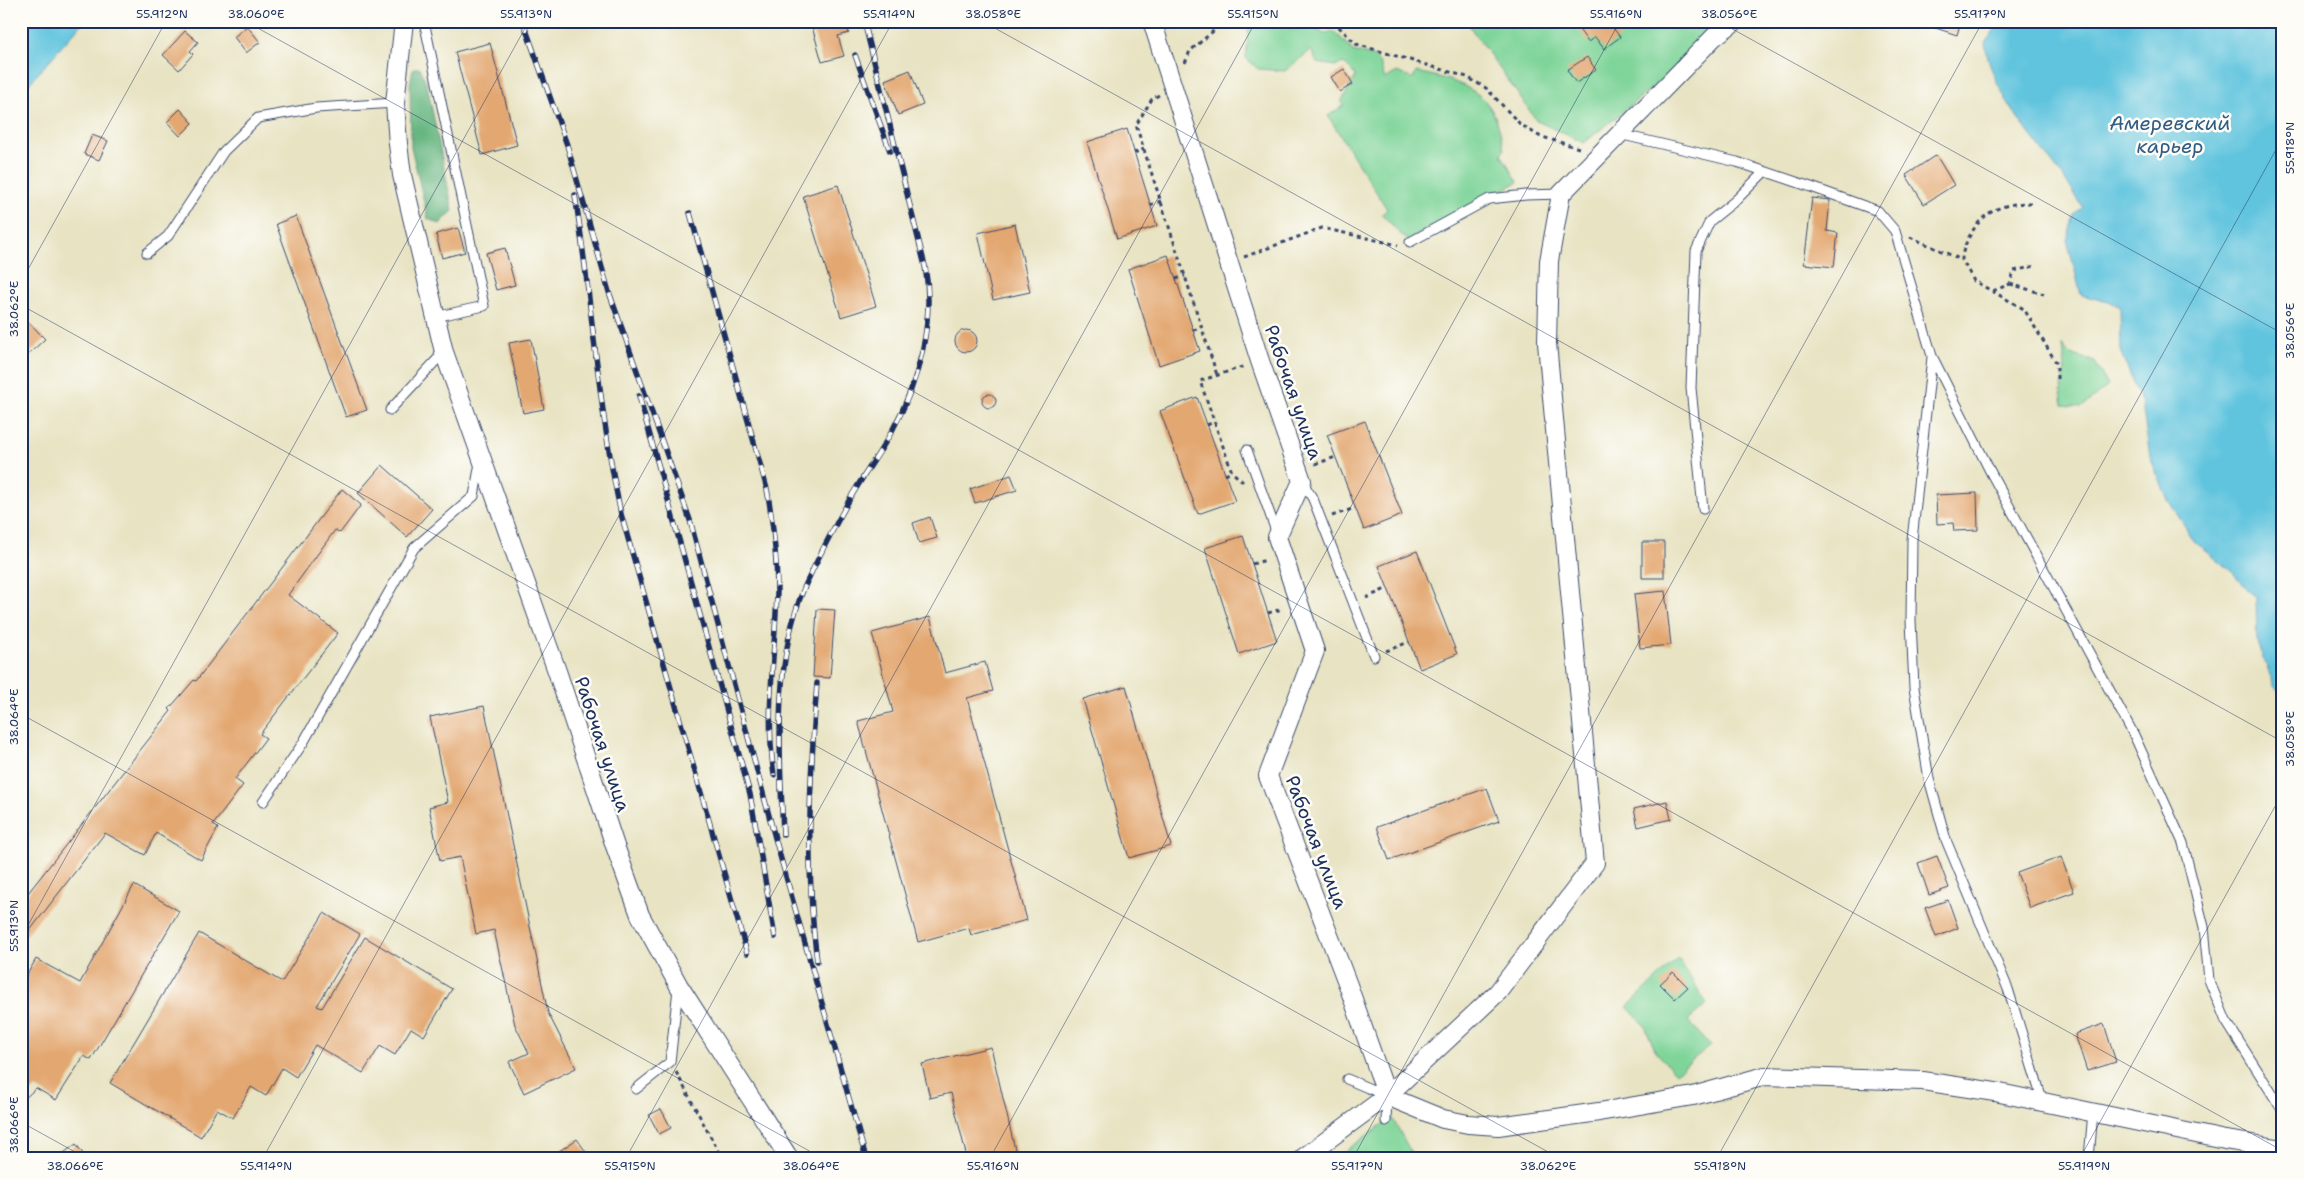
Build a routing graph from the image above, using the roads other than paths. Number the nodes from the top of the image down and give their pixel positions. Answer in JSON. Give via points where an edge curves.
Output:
{"nodes":[{"id":1,"x":404,"y":21,"type":"edge"},
{"id":2,"x":424,"y":21,"type":"edge"},
{"id":3,"x":1152,"y":21,"type":"edge"},
{"id":4,"x":1735,"y":21,"type":"edge"},
{"id":5,"x":395,"y":103,"type":"junction"},
{"id":6,"x":1618,"y":134,"type":"junction"},
{"id":7,"x":1764,"y":172,"type":"junction"},
{"id":8,"x":1561,"y":194,"type":"junction"},
{"id":9,"x":1410,"y":242,"type":"road end"},
{"id":10,"x":147,"y":253,"type":"dead end"},
{"id":11,"x":435,"y":317,"type":"junction"},
{"id":12,"x":444,"y":352,"type":"junction"},
{"id":13,"x":1932,"y":356,"type":"junction"},
{"id":14,"x":390,"y":410,"type":"dead end"},
{"id":15,"x":1247,"y":450,"type":"dead end"},
{"id":16,"x":481,"y":458,"type":"junction"},
{"id":17,"x":1302,"y":481,"type":"junction"},
{"id":18,"x":1703,"y":509,"type":"dead end"},
{"id":19,"x":1278,"y":537,"type":"junction"},
{"id":20,"x":1374,"y":656,"type":"road end"},
{"id":21,"x":262,"y":802,"type":"dead end"},
{"id":22,"x":679,"y":986,"type":"junction"},
{"id":23,"x":1347,"y":1079,"type":"dead end"},
{"id":24,"x":636,"y":1089,"type":"dead end"},
{"id":25,"x":1387,"y":1096,"type":"junction"},
{"id":26,"x":2043,"y":1102,"type":"junction"},
{"id":27,"x":2093,"y":1112,"type":"junction"},
{"id":28,"x":2283,"y":1112,"type":"edge"},
{"id":29,"x":1386,"y":1121,"type":"dead end"},
{"id":30,"x":2283,"y":1149,"type":"edge"},
{"id":31,"x":789,"y":1158,"type":"edge"},
{"id":32,"x":1303,"y":1158,"type":"edge"},
{"id":33,"x":2089,"y":1158,"type":"edge"}],
"edges":[{"from":1,"to":5,"type":"street","name":"Рабочая улица"},
{"from":2,"to":11,"type":"lane","via":[[484,306]]},
{"from":3,"to":17,"type":"street","name":"Рабочая улица"},
{"from":4,"to":6,"type":"street"},
{"from":5,"to":10,"type":"lane","via":[[316,108],[258,118],[224,150],[168,236]]},
{"from":5,"to":11,"type":"street","name":"Рабочая улица","via":[[402,175]]},
{"from":6,"to":7,"type":"lane","via":[[1737,162]]},
{"from":6,"to":8,"type":"street"},
{"from":7,"to":13,"type":"lane","via":[[1878,211],[1895,231]]},
{"from":7,"to":18,"type":"lane","via":[[1710,221],[1696,251],[1691,388]]},
{"from":8,"to":9,"type":"lane","via":[[1489,199]]},
{"from":8,"to":25,"type":"street","via":[[1549,261],[1547,343],[1595,864],[1498,992]]},
{"from":11,"to":12,"type":"street","name":"Рабочая улица"},
{"from":12,"to":14,"type":"lane"},
{"from":12,"to":16,"type":"street","name":"Рабочая улица"},
{"from":13,"to":26,"type":"lane","via":[[1912,540],[1914,688],[1929,779],[1946,840],[2008,989]]},
{"from":13,"to":28,"type":"lane","via":[[1990,472],[2134,736],[2183,843],[2204,927],[2209,980],[2226,1021]]},
{"from":15,"to":19,"type":"lane"},
{"from":16,"to":21,"type":"lane","via":[[474,496],[414,548],[303,744]]},
{"from":16,"to":22,"type":"street","name":"Рабочая улица","via":[[558,674],[614,846],[640,915]]},
{"from":17,"to":19,"type":"street","name":"Рабочая улица"},
{"from":17,"to":20,"type":"lane","via":[[1313,499]]},
{"from":19,"to":25,"type":"street","name":"Рабочая улица","via":[[1315,651],[1268,776],[1277,786]]},
{"from":22,"to":24,"type":"lane","via":[[670,1062]]},
{"from":22,"to":31,"type":"street","name":"Рабочая улица"},
{"from":23,"to":25,"type":"lane"},
{"from":25,"to":26,"type":"street","via":[[1442,1118],[1498,1126],[1693,1096],[1765,1076],[1923,1080]]},
{"from":25,"to":29,"type":"lane"},
{"from":25,"to":32,"type":"street"},
{"from":26,"to":27,"type":"street"},
{"from":27,"to":30,"type":"street"},
{"from":27,"to":33,"type":"lane"}]}
